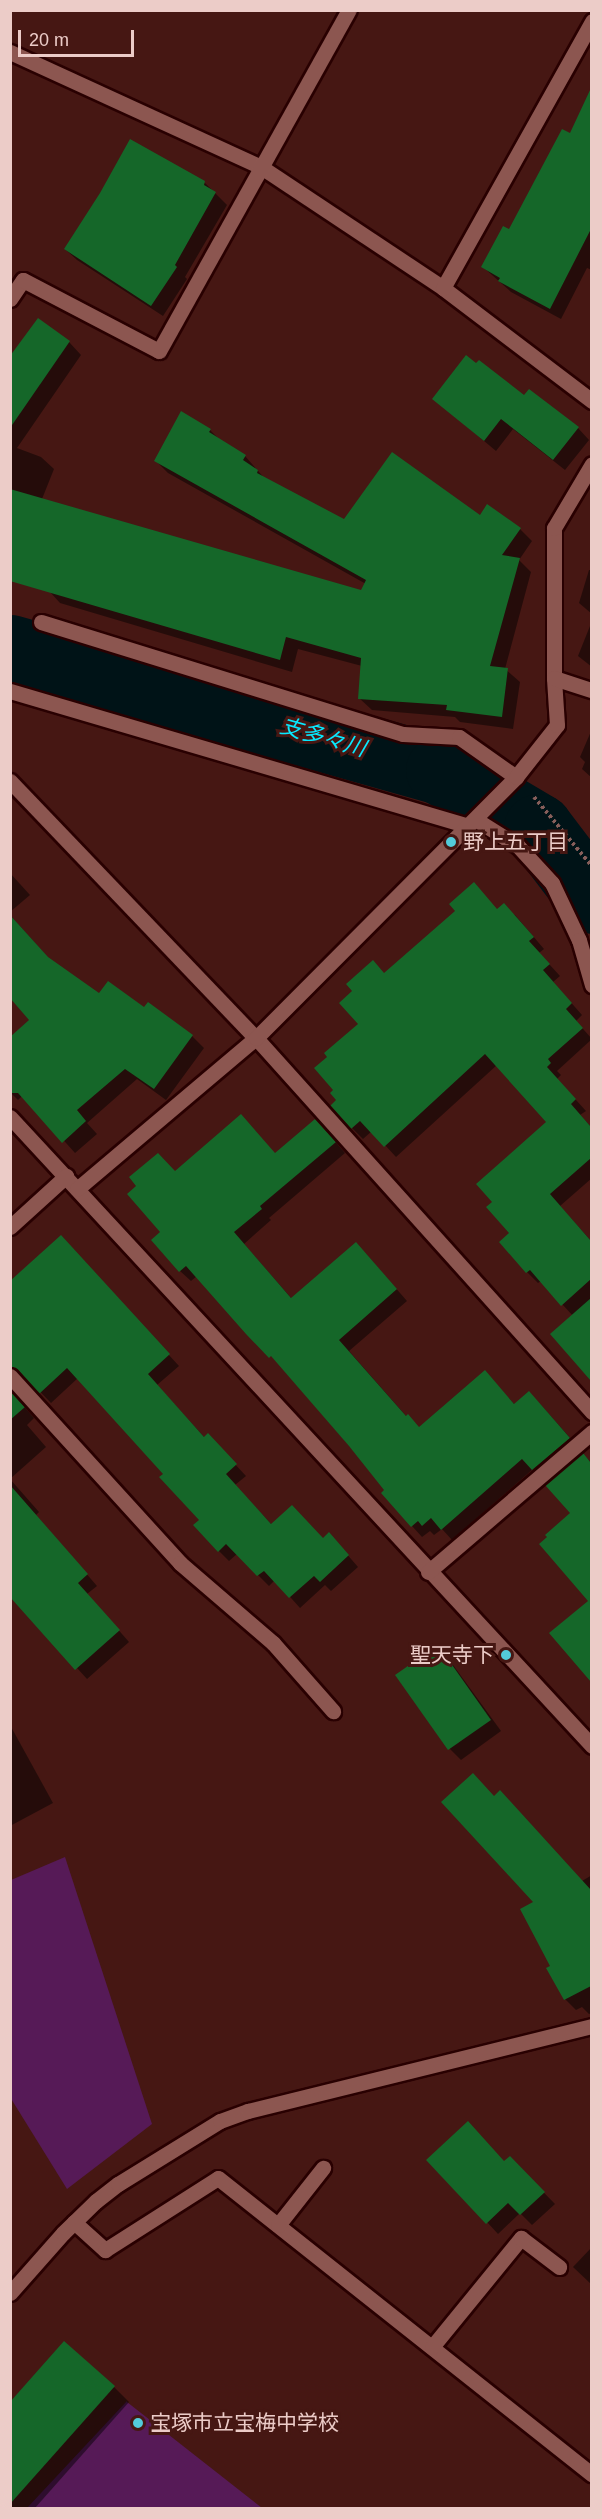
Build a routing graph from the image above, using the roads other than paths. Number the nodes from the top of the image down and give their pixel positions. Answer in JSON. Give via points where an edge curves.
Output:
{"nodes":[{"id":1,"x":349,"y":10,"type":"edge"},
{"id":2,"x":591,"y":21,"type":"edge"},
{"id":3,"x":10,"y":52,"type":"edge"},
{"id":4,"x":261,"y":168,"type":"junction"},
{"id":5,"x":443,"y":288,"type":"junction"},
{"id":6,"x":10,"y":299,"type":"edge"},
{"id":7,"x":591,"y":401,"type":"edge"},
{"id":8,"x":591,"y":464,"type":"edge"},
{"id":9,"x":41,"y":622,"type":"dead end"},
{"id":10,"x":554,"y":678,"type":"junction"},
{"id":11,"x":591,"y":690,"type":"edge"},
{"id":12,"x":10,"y":691,"type":"edge"},
{"id":13,"x":10,"y":781,"type":"edge"},
{"id":14,"x":512,"y":781,"type":"junction"},
{"id":15,"x":472,"y":822,"type":"junction"},
{"id":16,"x":591,"y":985,"type":"edge"},
{"id":17,"x":256,"y":1038,"type":"junction"},
{"id":18,"x":10,"y":1118,"type":"edge"},
{"id":19,"x":66,"y":1176,"type":"junction"},
{"id":20,"x":77,"y":1189,"type":"junction"},
{"id":21,"x":10,"y":1227,"type":"edge"},
{"id":22,"x":10,"y":1376,"type":"edge"},
{"id":23,"x":591,"y":1413,"type":"edge"},
{"id":24,"x":591,"y":1432,"type":"edge"},
{"id":25,"x":428,"y":1572,"type":"junction"},
{"id":26,"x":333,"y":1711,"type":"dead end"},
{"id":27,"x":589,"y":1740,"type":"edge"},
{"id":28,"x":591,"y":2026,"type":"edge"},
{"id":29,"x":323,"y":2168,"type":"dead end"},
{"id":30,"x":74,"y":2222,"type":"junction"},
{"id":31,"x":278,"y":2225,"type":"junction"},
{"id":32,"x":559,"y":2267,"type":"dead end"},
{"id":33,"x":12,"y":2286,"type":"edge"},
{"id":34,"x":432,"y":2347,"type":"junction"},
{"id":35,"x":591,"y":2474,"type":"edge"}],
"edges":[{"from":1,"to":4,"type":"street"},
{"from":2,"to":5,"type":"street"},
{"from":3,"to":4,"type":"street"},
{"from":4,"to":5,"type":"street"},
{"from":4,"to":6,"type":"street","via":[[159,351],[23,280]]},
{"from":5,"to":7,"type":"street"},
{"from":8,"to":10,"type":"street","via":[[554,528]]},
{"from":9,"to":14,"type":"street","via":[[403,734],[459,737]]},
{"from":10,"to":11,"type":"street"},
{"from":10,"to":14,"type":"street","via":[[557,725]]},
{"from":12,"to":15,"type":"street"},
{"from":13,"to":17,"type":"street"},
{"from":14,"to":15,"type":"street"},
{"from":15,"to":16,"type":"street","via":[[518,846],[552,883],[579,940]]},
{"from":15,"to":17,"type":"street"},
{"from":17,"to":20,"type":"street"},
{"from":17,"to":23,"type":"street"},
{"from":18,"to":19,"type":"street"},
{"from":19,"to":20,"type":"street"},
{"from":19,"to":21,"type":"street"},
{"from":20,"to":25,"type":"street"},
{"from":22,"to":26,"type":"street","via":[[180,1563],[273,1643]]},
{"from":24,"to":25,"type":"street"},
{"from":25,"to":27,"type":"street"},
{"from":28,"to":30,"type":"street","via":[[233,2116],[118,2184]]},
{"from":29,"to":31,"type":"street"},
{"from":30,"to":31,"type":"street","via":[[105,2250],[218,2178]]},
{"from":30,"to":33,"type":"street"},
{"from":31,"to":34,"type":"street"},
{"from":32,"to":34,"type":"street","via":[[521,2238]]},
{"from":34,"to":35,"type":"street"}]}
